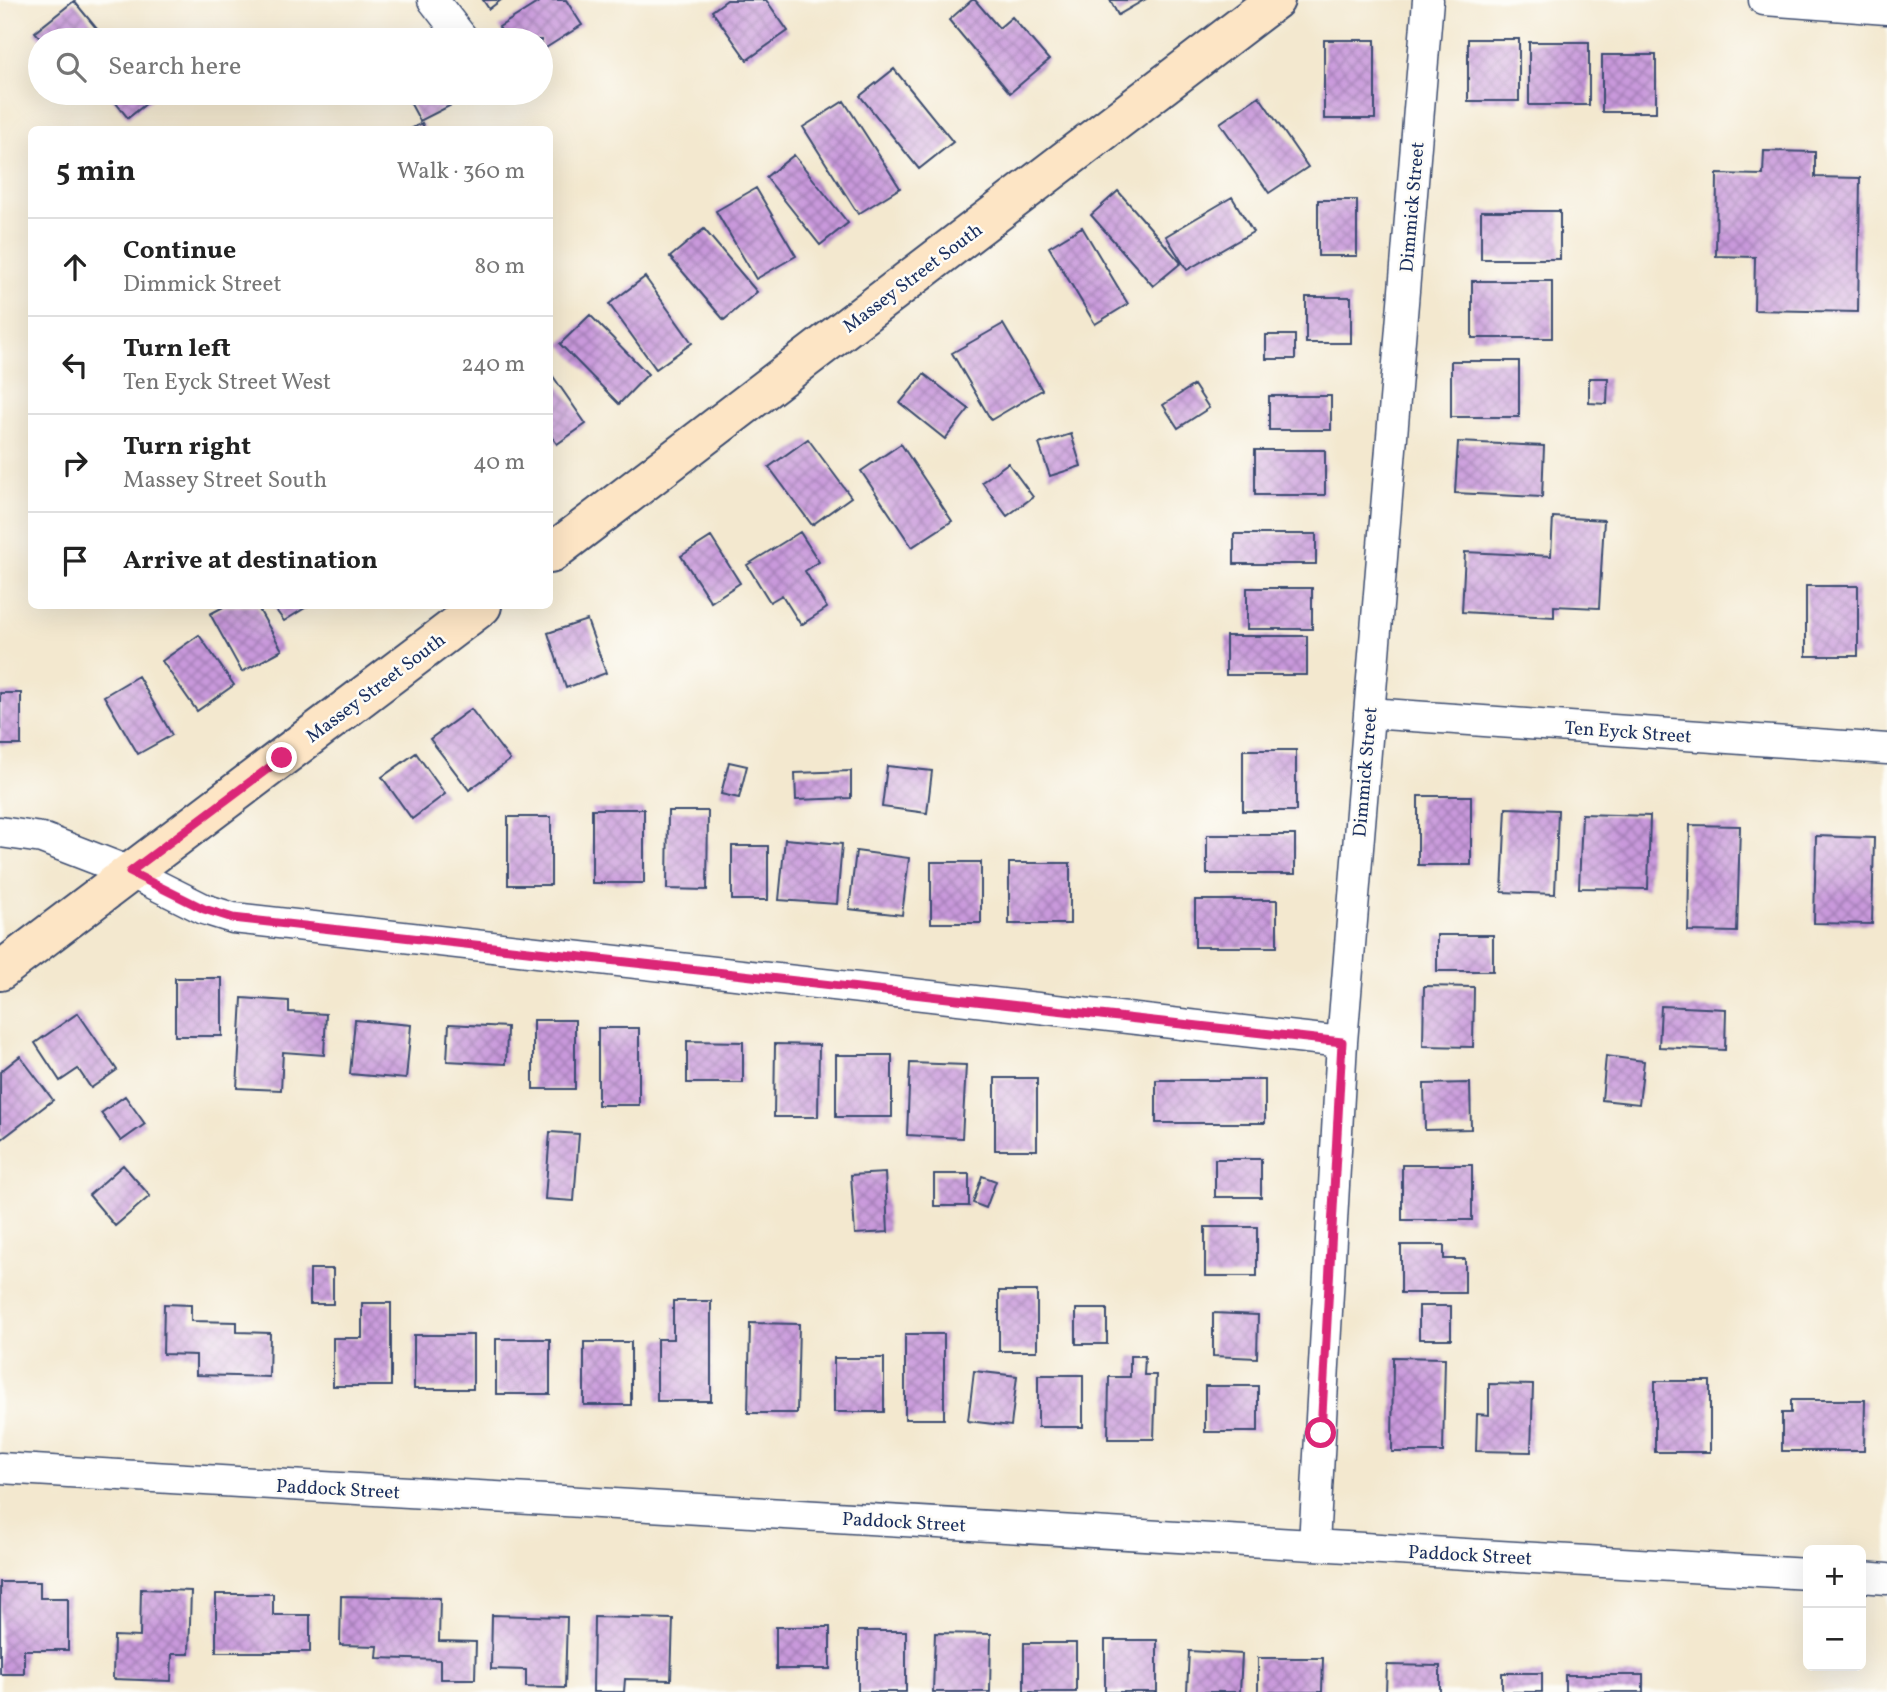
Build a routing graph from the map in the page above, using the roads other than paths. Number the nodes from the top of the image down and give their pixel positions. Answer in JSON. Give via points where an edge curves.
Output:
{"nodes":[{"id":1,"x":433,"y":0,"type":"edge"},
{"id":2,"x":1275,"y":0,"type":"edge"},
{"id":3,"x":1428,"y":0,"type":"edge"},
{"id":4,"x":1764,"y":0,"type":"edge"},
{"id":5,"x":1887,"y":9,"type":"edge"},
{"id":6,"x":455,"y":28,"type":"edge"},
{"id":7,"x":553,"y":552,"type":"edge"},
{"id":8,"x":478,"y":609,"type":"edge"},
{"id":9,"x":1369,"y":713,"type":"junction"},
{"id":10,"x":1887,"y":748,"type":"edge"},
{"id":11,"x":0,"y":832,"type":"edge"},
{"id":12,"x":130,"y":872,"type":"junction"},
{"id":13,"x":0,"y":971,"type":"edge"},
{"id":14,"x":1342,"y":1042,"type":"junction"},
{"id":15,"x":0,"y":1468,"type":"edge"},
{"id":16,"x":1314,"y":1544,"type":"junction"},
{"id":17,"x":1803,"y":1574,"type":"edge"},
{"id":18,"x":1866,"y":1577,"type":"edge"},
{"id":19,"x":1887,"y":1579,"type":"edge"}],
"edges":[{"from":1,"to":6,"type":"street"},
{"from":2,"to":7,"type":"street","name":"Massey Street South"},
{"from":3,"to":9,"type":"street","name":"Dimmick Street"},
{"from":4,"to":5,"type":"street"},
{"from":8,"to":12,"type":"street","name":"Massey Street South"},
{"from":9,"to":10,"type":"street","name":"Ten Eyck Street"},
{"from":9,"to":14,"type":"street","name":"Dimmick Street"},
{"from":11,"to":12,"type":"street","via":[[43,838]]},
{"from":12,"to":13,"type":"street","name":"Massey Street South"},
{"from":12,"to":14,"type":"street","via":[[204,909],[233,918]]},
{"from":14,"to":16,"type":"street","name":"Dimmick Street"},
{"from":15,"to":16,"type":"street","name":"Paddock Street"},
{"from":16,"to":17,"type":"street","name":"Paddock Street"},
{"from":18,"to":19,"type":"street"}]}
